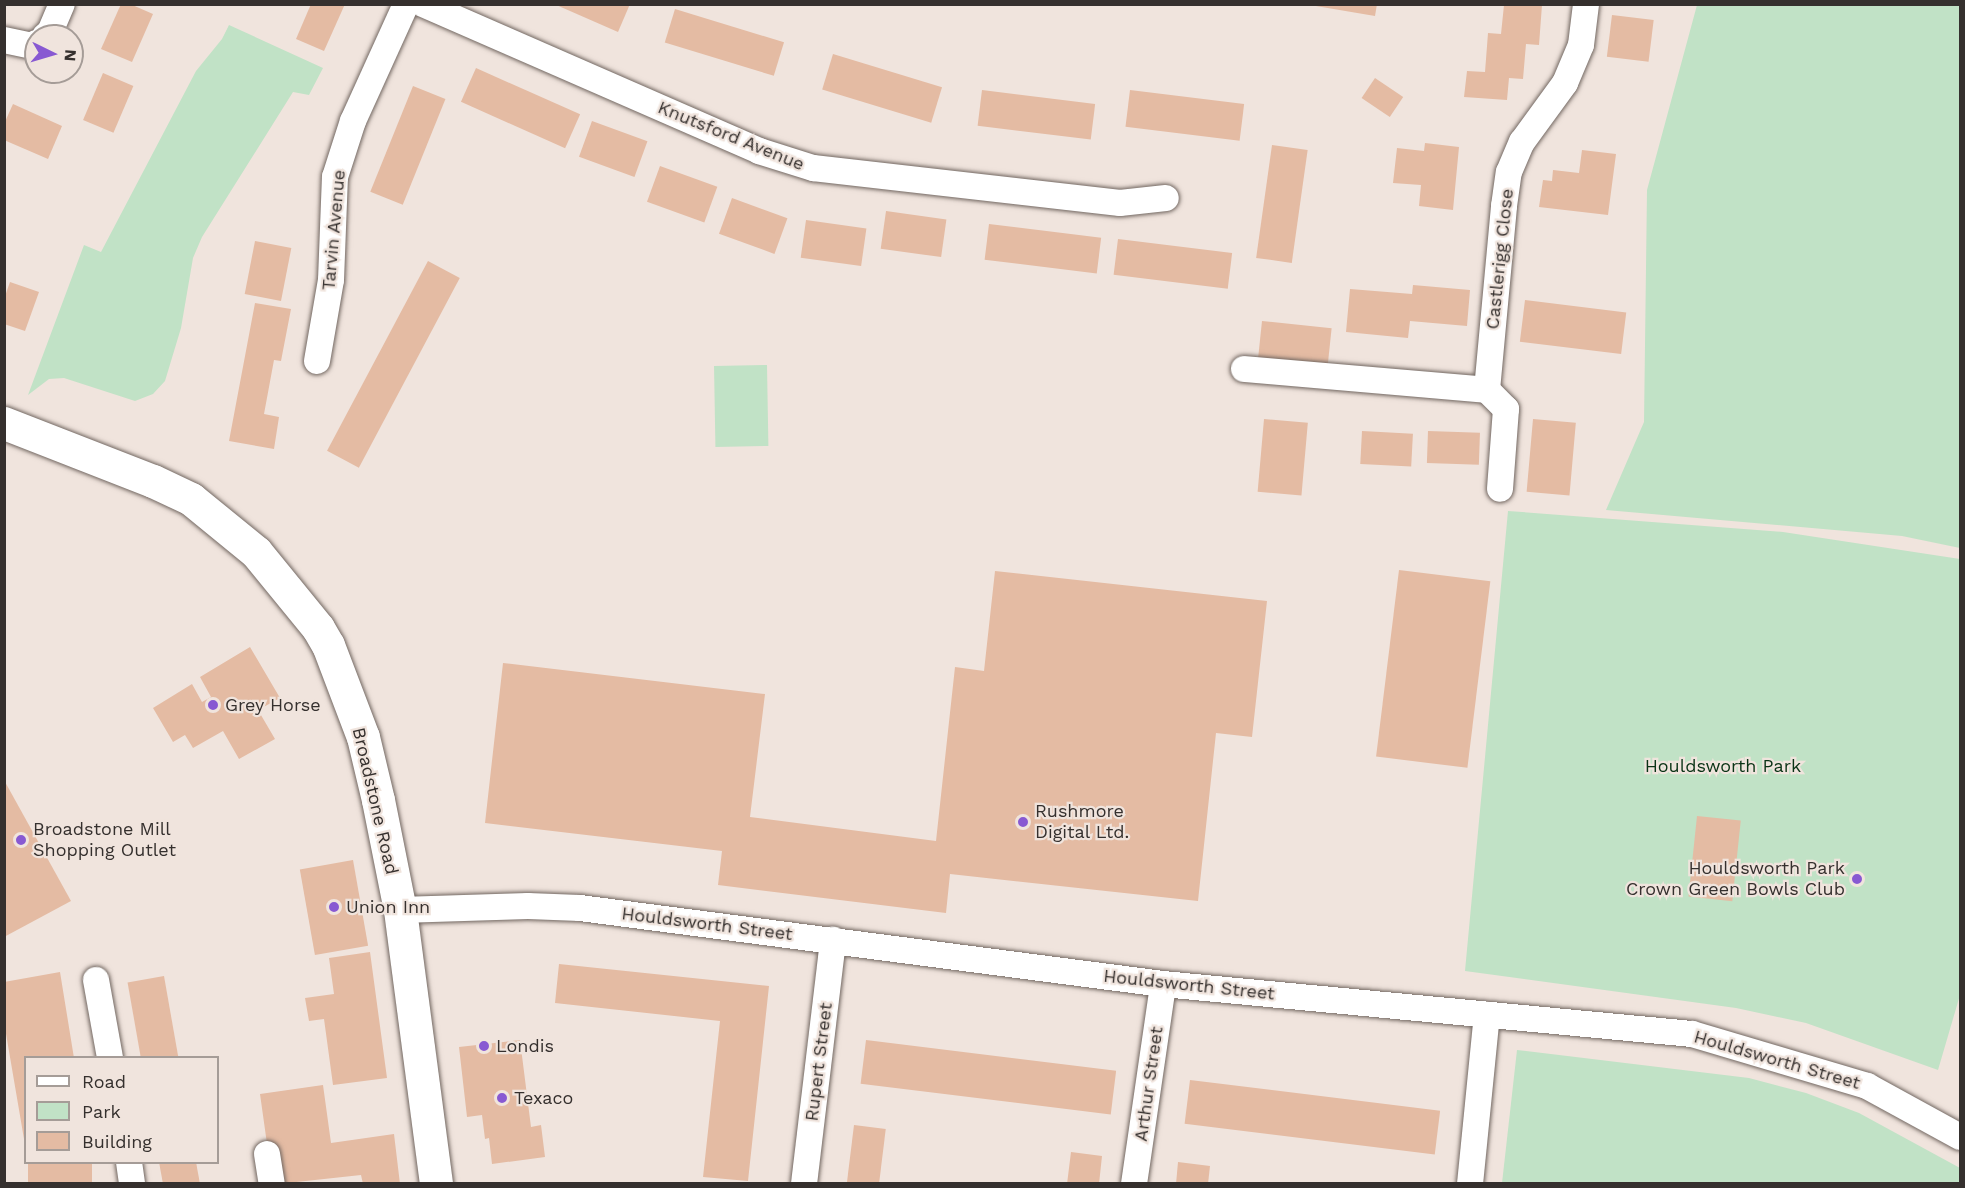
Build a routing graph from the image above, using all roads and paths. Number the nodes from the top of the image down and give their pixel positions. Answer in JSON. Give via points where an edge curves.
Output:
{"nodes":[{"id":1,"x":62,"y":4,"type":"edge"},
{"id":2,"x":406,"y":4,"type":"edge"},
{"id":3,"x":423,"y":4,"type":"edge"},
{"id":4,"x":1586,"y":4,"type":"edge"},
{"id":5,"x":53,"y":24,"type":"edge"},
{"id":6,"x":4,"y":40,"type":"edge"},
{"id":7,"x":24,"y":44,"type":"edge"},
{"id":8,"x":1166,"y":198,"type":"dead end"},
{"id":9,"x":317,"y":360,"type":"dead end"},
{"id":10,"x":1244,"y":369,"type":"dead end"},
{"id":11,"x":1487,"y":390,"type":"junction"},
{"id":12,"x":4,"y":423,"type":"edge"},
{"id":13,"x":1500,"y":489,"type":"dead end"},
{"id":14,"x":400,"y":910,"type":"junction"},
{"id":15,"x":833,"y":940,"type":"junction"},
{"id":16,"x":96,"y":980,"type":"dead end"},
{"id":17,"x":1163,"y":984,"type":"junction"},
{"id":18,"x":1487,"y":1016,"type":"junction"},
{"id":19,"x":110,"y":1056,"type":"edge"},
{"id":20,"x":1960,"y":1137,"type":"edge"},
{"id":21,"x":267,"y":1154,"type":"dead end"},
{"id":22,"x":129,"y":1164,"type":"edge"},
{"id":23,"x":132,"y":1184,"type":"edge"},
{"id":24,"x":272,"y":1184,"type":"edge"},
{"id":25,"x":435,"y":1184,"type":"edge"},
{"id":26,"x":804,"y":1184,"type":"edge"},
{"id":27,"x":1134,"y":1184,"type":"edge"},
{"id":28,"x":1470,"y":1184,"type":"edge"}],
"edges":[{"from":1,"to":5,"type":"street"},
{"from":2,"to":9,"type":"street","name":"Tarvin Avenue","via":[[353,121],[335,177],[331,280]]},
{"from":3,"to":8,"type":"street","name":"Knutsford Avenue","via":[[759,151],[813,168],[1120,203]]},
{"from":4,"to":11,"type":"street","name":"Castlerigg Close","via":[[1581,45],[1565,83],[1522,142],[1509,172]]},
{"from":6,"to":7,"type":"street"},
{"from":10,"to":11,"type":"street"},
{"from":11,"to":13,"type":"street","via":[[1506,409]]},
{"from":12,"to":14,"type":"main road","name":"Broadstone Road","via":[[191,499],[225,524],[277,575],[328,645],[363,737]]},
{"from":14,"to":15,"type":"street","name":"Houldsworth Street","via":[[580,908]]},
{"from":14,"to":25,"type":"main road","name":"Broadstone Road"},
{"from":15,"to":17,"type":"street","name":"Houldsworth Street"},
{"from":15,"to":26,"type":"street","name":"Rupert Street"},
{"from":16,"to":19,"type":"street"},
{"from":17,"to":18,"type":"street","name":"Houldsworth Street"},
{"from":17,"to":27,"type":"street","name":"Arthur Street"},
{"from":18,"to":20,"type":"street","name":"Houldsworth Street","via":[[1692,1034],[1867,1086]]},
{"from":18,"to":28,"type":"street"},
{"from":21,"to":24,"type":"street"},
{"from":22,"to":23,"type":"street"}]}
